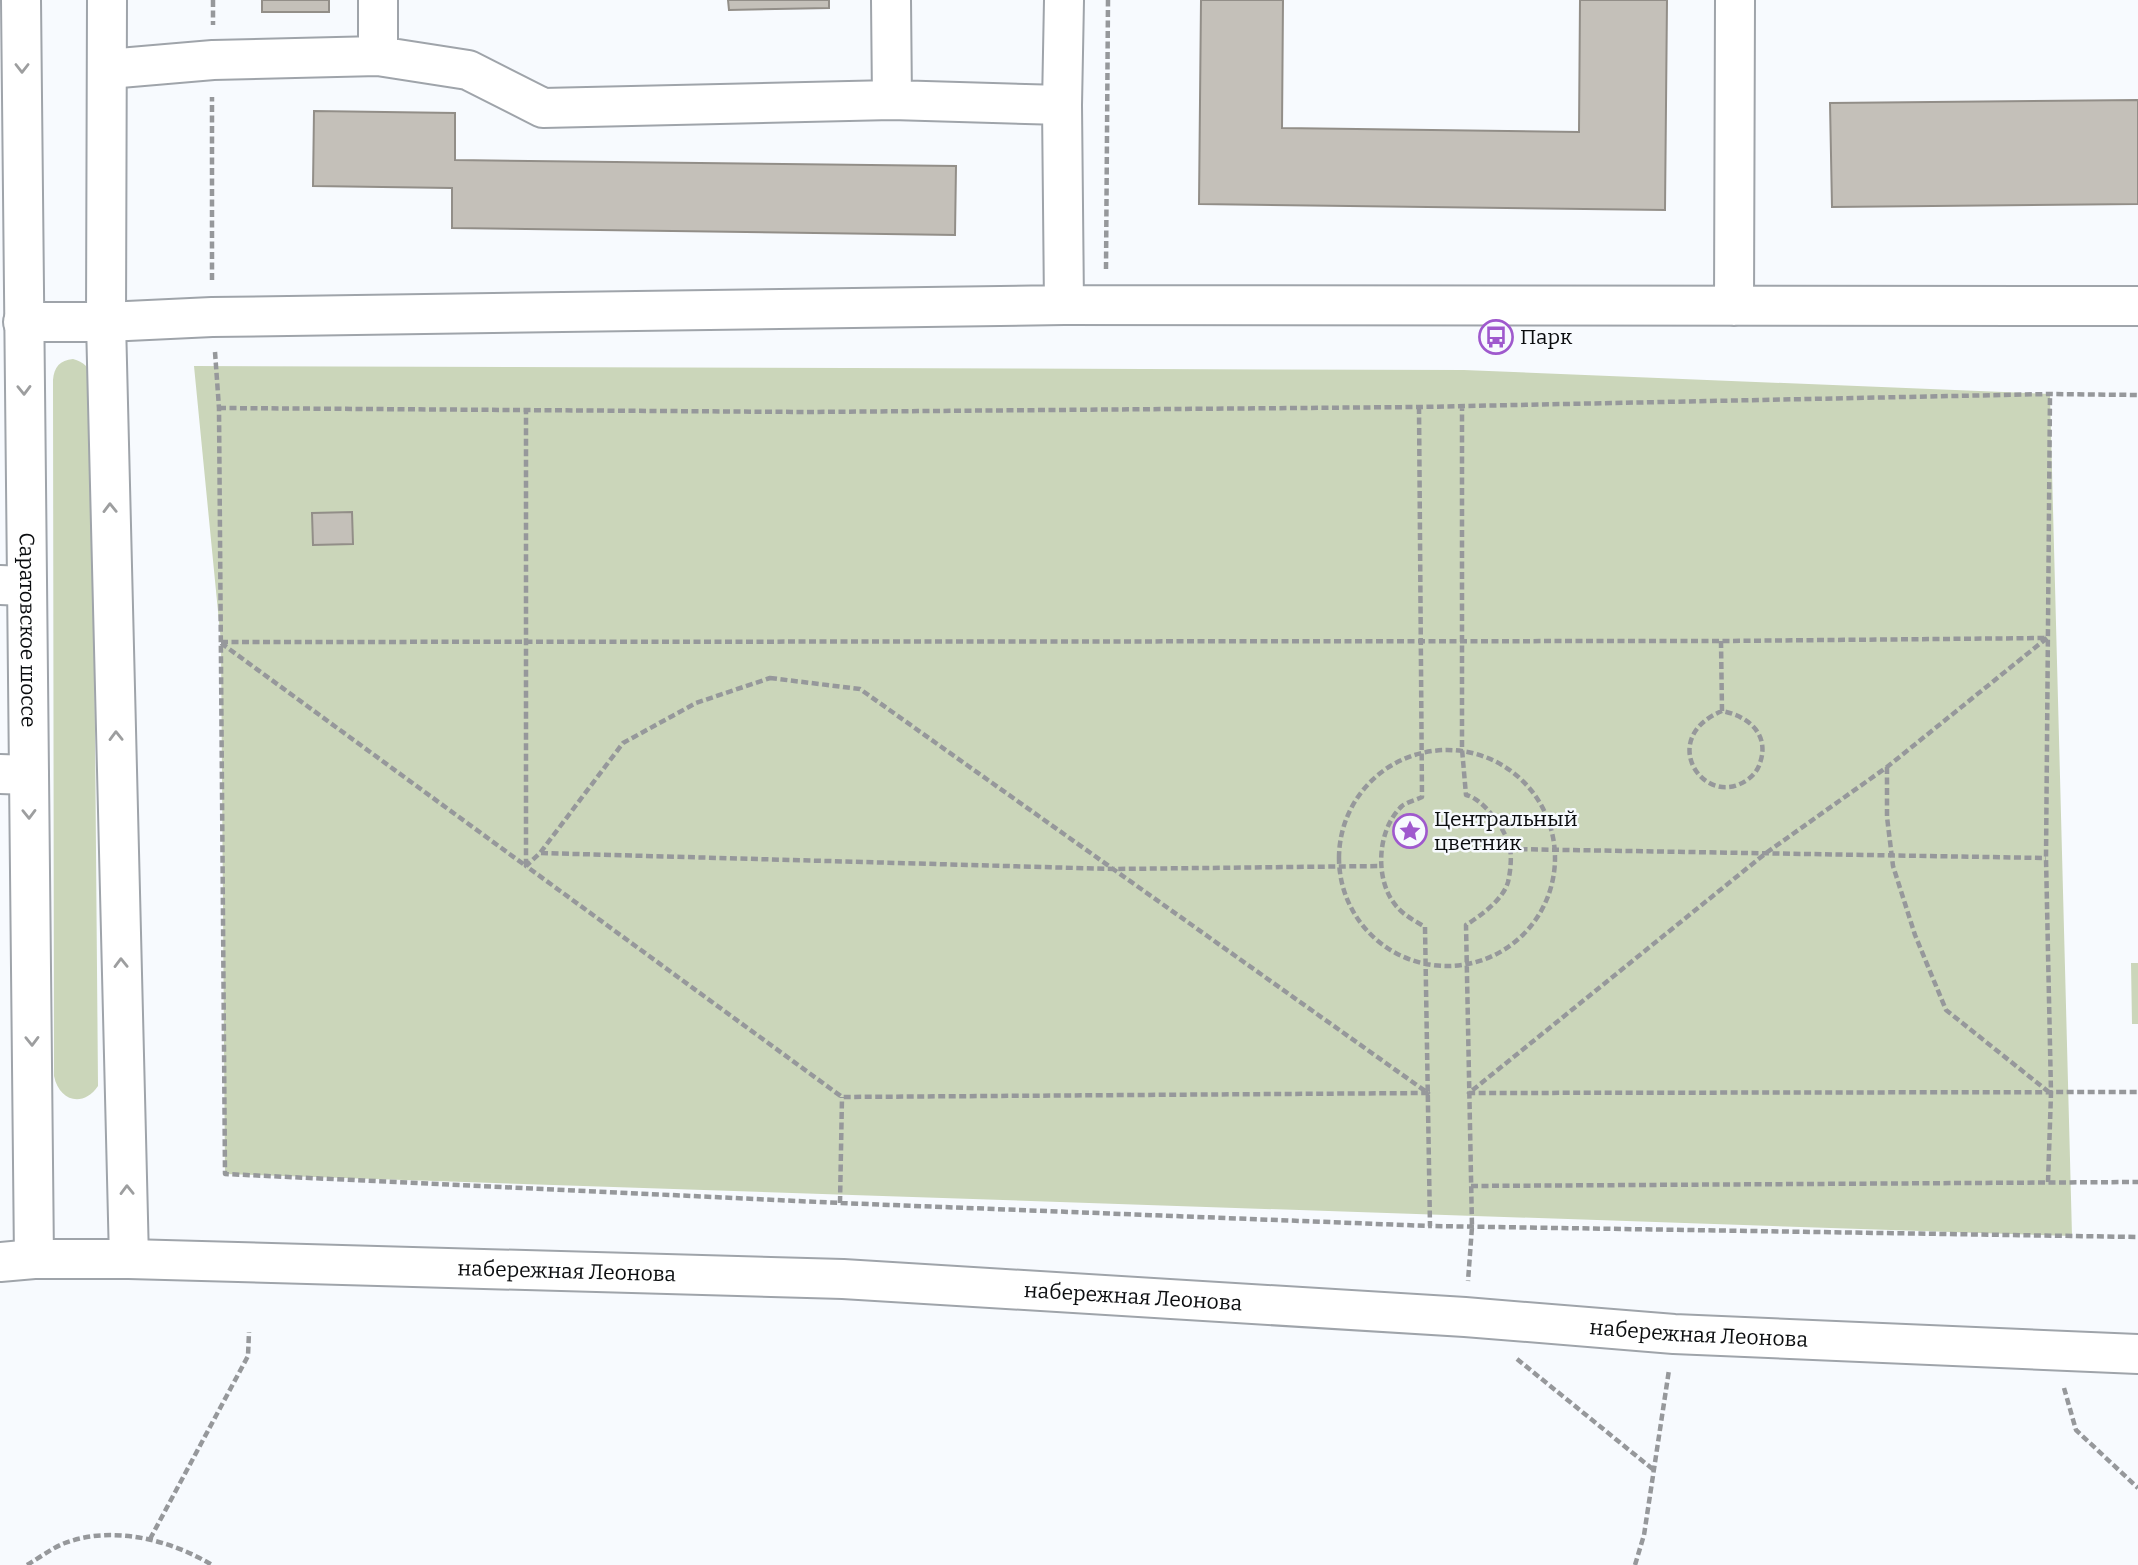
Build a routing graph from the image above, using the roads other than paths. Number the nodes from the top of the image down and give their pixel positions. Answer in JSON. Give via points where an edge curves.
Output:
{"nodes":[{"id":1,"x":107,"y":0,"type":"edge"},
{"id":2,"x":378,"y":0,"type":"edge"},
{"id":3,"x":891,"y":0,"type":"edge"},
{"id":4,"x":1064,"y":0,"type":"edge"},
{"id":5,"x":1735,"y":0,"type":"edge"},
{"id":6,"x":14,"y":8,"type":"edge"},
{"id":7,"x":379,"y":56,"type":"junction"},
{"id":8,"x":108,"y":69,"type":"junction"},
{"id":9,"x":892,"y":100,"type":"junction"},
{"id":10,"x":1062,"y":105,"type":"junction"},
{"id":11,"x":1064,"y":305,"type":"junction"},
{"id":12,"x":1734,"y":306,"type":"junction"},
{"id":13,"x":2138,"y":306,"type":"edge"},
{"id":14,"x":23,"y":322,"type":"junction"},
{"id":15,"x":106,"y":322,"type":"junction"},
{"id":16,"x":13,"y":586,"type":"edge"},
{"id":17,"x":14,"y":775,"type":"edge"},
{"id":18,"x":129,"y":1259,"type":"junction"},
{"id":19,"x":17,"y":1261,"type":"edge"},
{"id":20,"x":2138,"y":1354,"type":"edge"}],
"edges":[{"from":1,"to":8,"type":"main road"},
{"from":2,"to":7,"type":"main road"},
{"from":3,"to":9,"type":"main road"},
{"from":4,"to":10,"type":"main road"},
{"from":5,"to":12,"type":"main road"},
{"from":6,"to":14,"type":"main road","name":"Саратовское шоссе","one_way":true},
{"from":7,"to":8,"type":"main road","via":[[213,60]]},
{"from":7,"to":9,"type":"main road","via":[[468,70],[543,108]]},
{"from":8,"to":15,"type":"main road"},
{"from":9,"to":10,"type":"main road"},
{"from":10,"to":11,"type":"main road"},
{"from":11,"to":12,"type":"main road"},
{"from":11,"to":15,"type":"main road"},
{"from":12,"to":13,"type":"main road"},
{"from":14,"to":15,"type":"main road"},
{"from":14,"to":16,"type":"main road","name":"Саратовское шоссе","one_way":true},
{"from":18,"to":15,"type":"main road","one_way":true},
{"from":16,"to":17,"type":"main road","name":"Саратовское шоссе"},
{"from":17,"to":19,"type":"main road","name":"Саратовское шоссе","one_way":true},
{"from":18,"to":19,"type":"main road","name":"набережная Леонова"},
{"from":18,"to":20,"type":"main road","name":"набережная Леонова","via":[[843,1279],[1674,1334]]}]}
